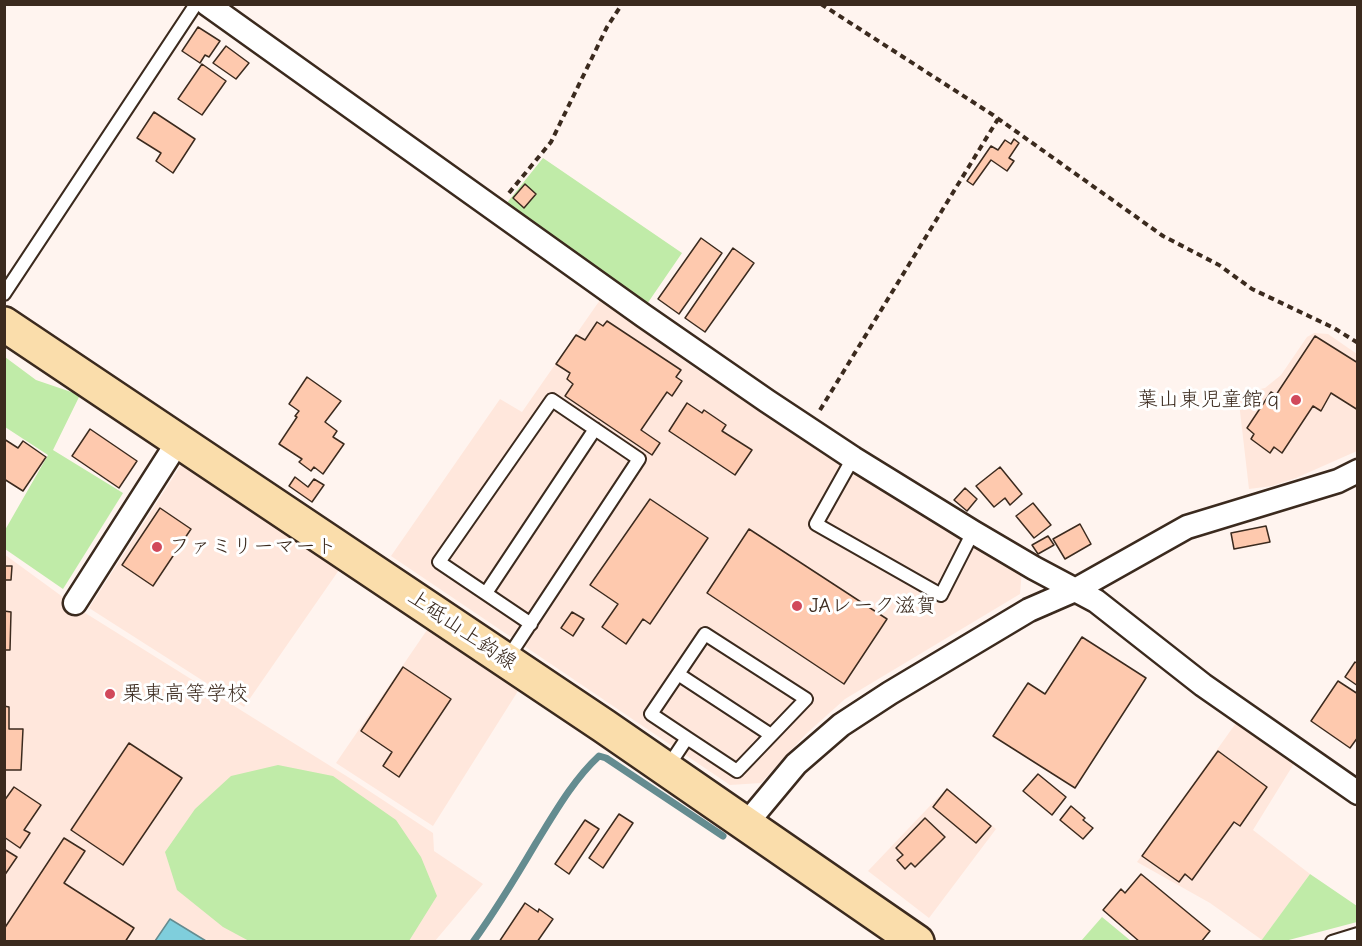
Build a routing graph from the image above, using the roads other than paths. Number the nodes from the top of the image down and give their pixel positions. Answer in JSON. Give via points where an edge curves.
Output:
{"nodes":[{"id":1,"x":196,"y":4,"type":"edge"},
{"id":2,"x":207,"y":4,"type":"edge"},
{"id":3,"x":4,"y":294,"type":"edge"},
{"id":4,"x":4,"y":324,"type":"edge"},
{"id":5,"x":595,"y":429,"type":"junction"},
{"id":6,"x":179,"y":440,"type":"junction"},
{"id":7,"x":853,"y":458,"type":"junction"},
{"id":8,"x":1358,"y":471,"type":"edge"},
{"id":9,"x":973,"y":532,"type":"junction"},
{"id":10,"x":1075,"y":591,"type":"junction"},
{"id":11,"x":486,"y":594,"type":"junction"},
{"id":12,"x":75,"y":603,"type":"dead end"},
{"id":13,"x":531,"y":624,"type":"junction"},
{"id":14,"x":506,"y":660,"type":"junction"},
{"id":15,"x":678,"y":674,"type":"junction"},
{"id":16,"x":771,"y":735,"type":"junction"},
{"id":17,"x":687,"y":738,"type":"junction"},
{"id":18,"x":667,"y":769,"type":"junction"},
{"id":19,"x":1358,"y":793,"type":"edge"},
{"id":20,"x":746,"y":824,"type":"junction"},
{"id":21,"x":1358,"y":934,"type":"edge"},
{"id":22,"x":917,"y":942,"type":"edge"},
{"id":23,"x":1332,"y":942,"type":"edge"}],
"edges":[{"from":1,"to":3,"type":"lane"},
{"from":2,"to":7,"type":"street","via":[[654,323]]},
{"from":4,"to":6,"type":"main road","name":"上砥山上鈎線"},
{"from":5,"to":11,"type":"lane"},
{"from":5,"to":11,"type":"lane","via":[[552,400],[439,562]]},
{"from":5,"to":13,"type":"lane","via":[[639,459]]},
{"from":6,"to":12,"type":"street"},
{"from":6,"to":14,"type":"main road","name":"上砥山上鈎線"},
{"from":7,"to":9,"type":"street"},
{"from":7,"to":9,"type":"lane","via":[[816,524],[941,595]]},
{"from":8,"to":10,"type":"street","via":[[1338,481],[1187,527]]},
{"from":9,"to":10,"type":"street"},
{"from":10,"to":19,"type":"street","via":[[1096,601],[1203,686]]},
{"from":10,"to":20,"type":"street","via":[[1029,610],[841,725],[796,764]]},
{"from":11,"to":13,"type":"lane"},
{"from":13,"to":14,"type":"lane"},
{"from":14,"to":18,"type":"main road","name":"上砥山上鈎線"},
{"from":15,"to":16,"type":"lane"},
{"from":15,"to":16,"type":"lane","via":[[705,634],[806,699]]},
{"from":15,"to":17,"type":"lane","via":[[651,714]]},
{"from":16,"to":17,"type":"lane","via":[[737,771]]},
{"from":17,"to":18,"type":"lane"},
{"from":18,"to":20,"type":"main road","name":"上砥山上鈎線"},
{"from":20,"to":22,"type":"main road","name":"上砥山上鈎線"},
{"from":21,"to":23,"type":"lane"}]}
